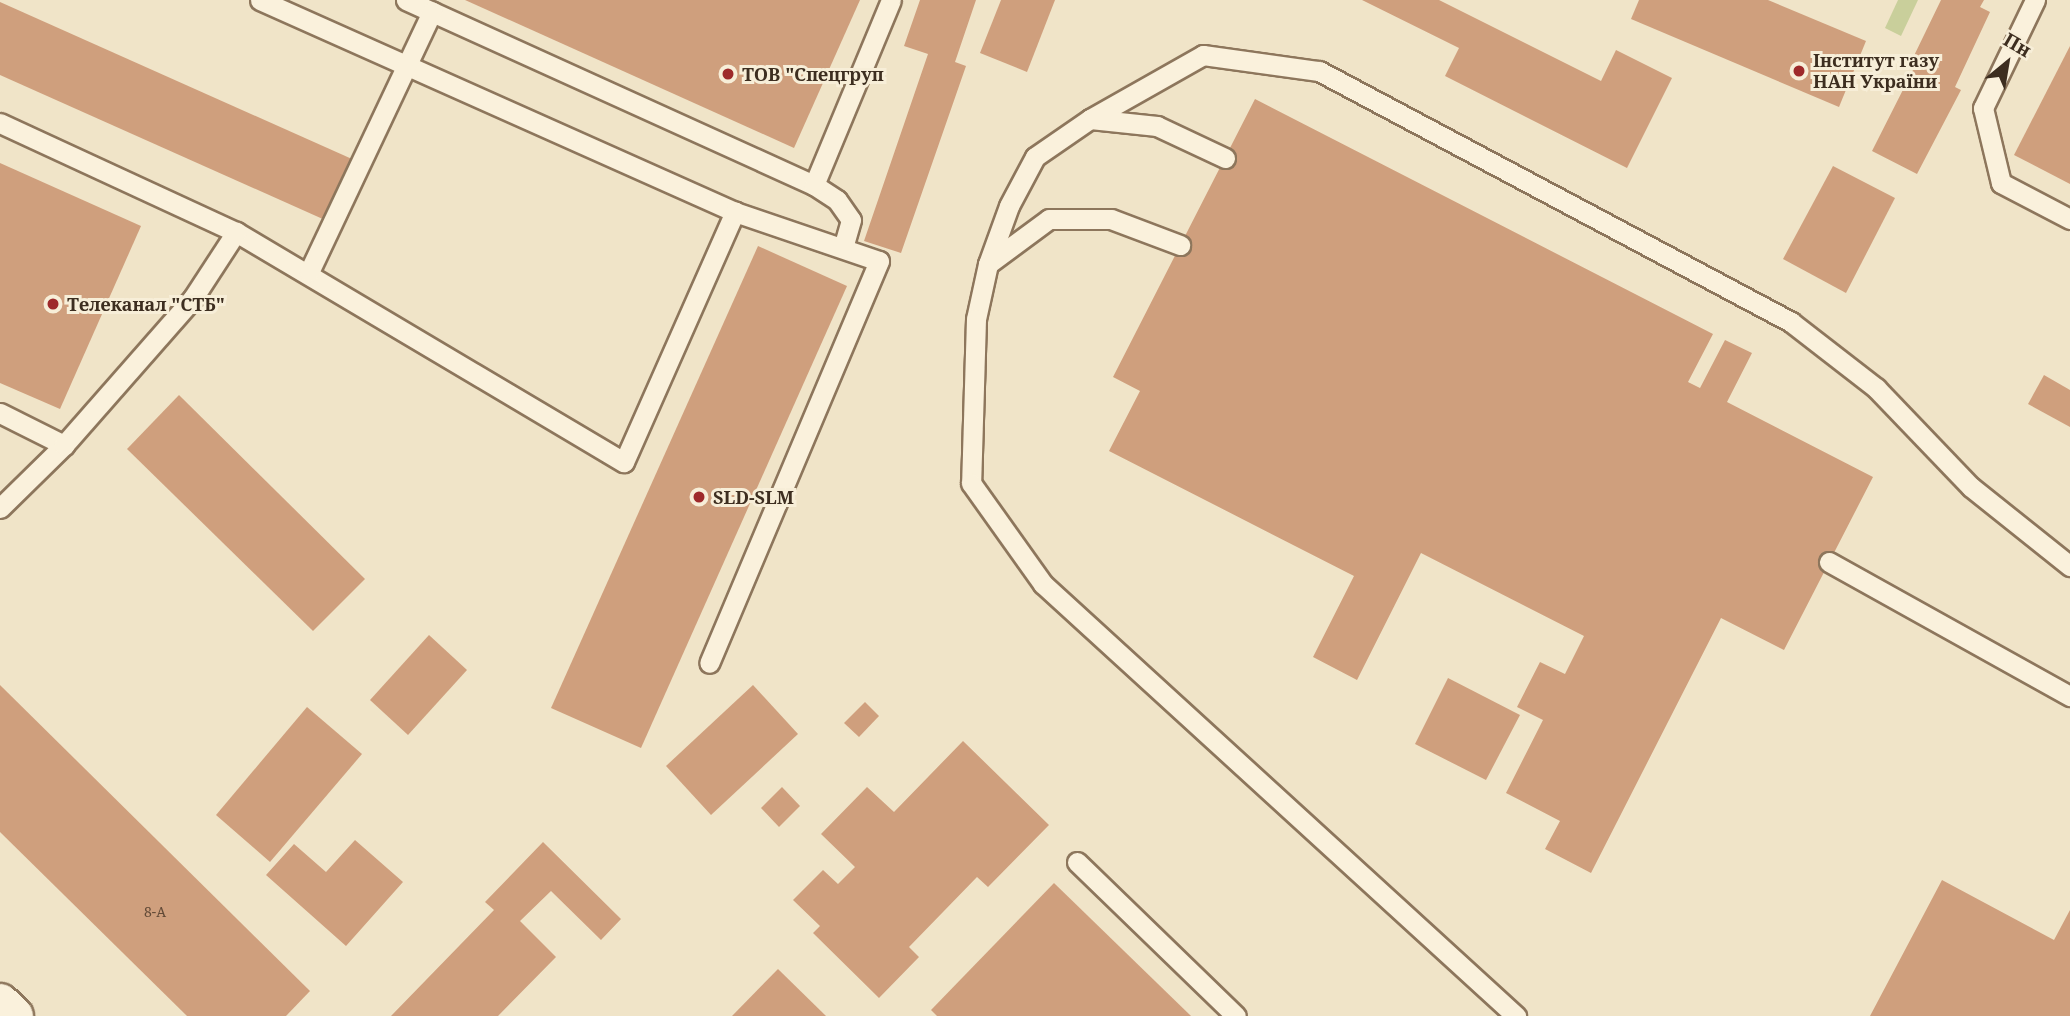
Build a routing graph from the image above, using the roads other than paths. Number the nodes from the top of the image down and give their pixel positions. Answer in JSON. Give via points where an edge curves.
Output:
{"nodes":[{"id":1,"x":260,"y":0,"type":"edge"},
{"id":2,"x":406,"y":0,"type":"edge"},
{"id":3,"x":891,"y":0,"type":"edge"},
{"id":4,"x":2035,"y":0,"type":"edge"},
{"id":5,"x":432,"y":12,"type":"junction"},
{"id":6,"x":407,"y":65,"type":"junction"},
{"id":7,"x":1090,"y":119,"type":"junction"},
{"id":8,"x":0,"y":123,"type":"edge"},
{"id":9,"x":1224,"y":158,"type":"dead end"},
{"id":10,"x":814,"y":186,"type":"junction"},
{"id":11,"x":735,"y":212,"type":"junction"},
{"id":12,"x":2070,"y":219,"type":"edge"},
{"id":13,"x":236,"y":232,"type":"junction"},
{"id":14,"x":1180,"y":245,"type":"dead end"},
{"id":15,"x":843,"y":248,"type":"junction"},
{"id":16,"x":988,"y":264,"type":"junction"},
{"id":17,"x":309,"y":272,"type":"junction"},
{"id":18,"x":0,"y":413,"type":"edge"},
{"id":19,"x":64,"y":445,"type":"junction"},
{"id":20,"x":0,"y":508,"type":"edge"},
{"id":21,"x":1829,"y":562,"type":"dead end"},
{"id":22,"x":2070,"y":566,"type":"edge"},
{"id":23,"x":709,"y":663,"type":"dead end"},
{"id":24,"x":2070,"y":696,"type":"edge"},
{"id":25,"x":1077,"y":862,"type":"dead end"},
{"id":26,"x":0,"y":1003,"type":"edge"},
{"id":27,"x":14,"y":1016,"type":"edge"},
{"id":28,"x":1236,"y":1016,"type":"edge"},
{"id":29,"x":1516,"y":1016,"type":"edge"}],
"edges":[{"from":1,"to":6,"type":"lane"},
{"from":2,"to":5,"type":"lane"},
{"from":3,"to":10,"type":"lane"},
{"from":4,"to":12,"type":"lane","via":[[1983,108],[2001,183]]},
{"from":5,"to":6,"type":"lane"},
{"from":5,"to":10,"type":"lane"},
{"from":6,"to":11,"type":"lane"},
{"from":6,"to":17,"type":"lane"},
{"from":7,"to":9,"type":"lane","via":[[1157,126]]},
{"from":7,"to":16,"type":"lane","via":[[1035,157],[1009,206]]},
{"from":7,"to":22,"type":"lane","via":[[1203,55],[1319,71],[1791,322],[1876,388],[1971,487]]},
{"from":8,"to":13,"type":"lane"},
{"from":10,"to":15,"type":"lane","via":[[837,200],[851,219]]},
{"from":11,"to":15,"type":"lane"},
{"from":11,"to":17,"type":"lane","via":[[624,462]]},
{"from":13,"to":17,"type":"lane"},
{"from":13,"to":19,"type":"lane","via":[[193,298]]},
{"from":14,"to":16,"type":"lane","via":[[1111,219],[1049,219]]},
{"from":15,"to":23,"type":"lane","via":[[879,261]]},
{"from":16,"to":29,"type":"lane","via":[[976,319],[971,483],[1043,584]]},
{"from":18,"to":19,"type":"lane"},
{"from":19,"to":20,"type":"lane"},
{"from":21,"to":24,"type":"lane"},
{"from":25,"to":28,"type":"lane"},
{"from":26,"to":27,"type":"street"}]}
